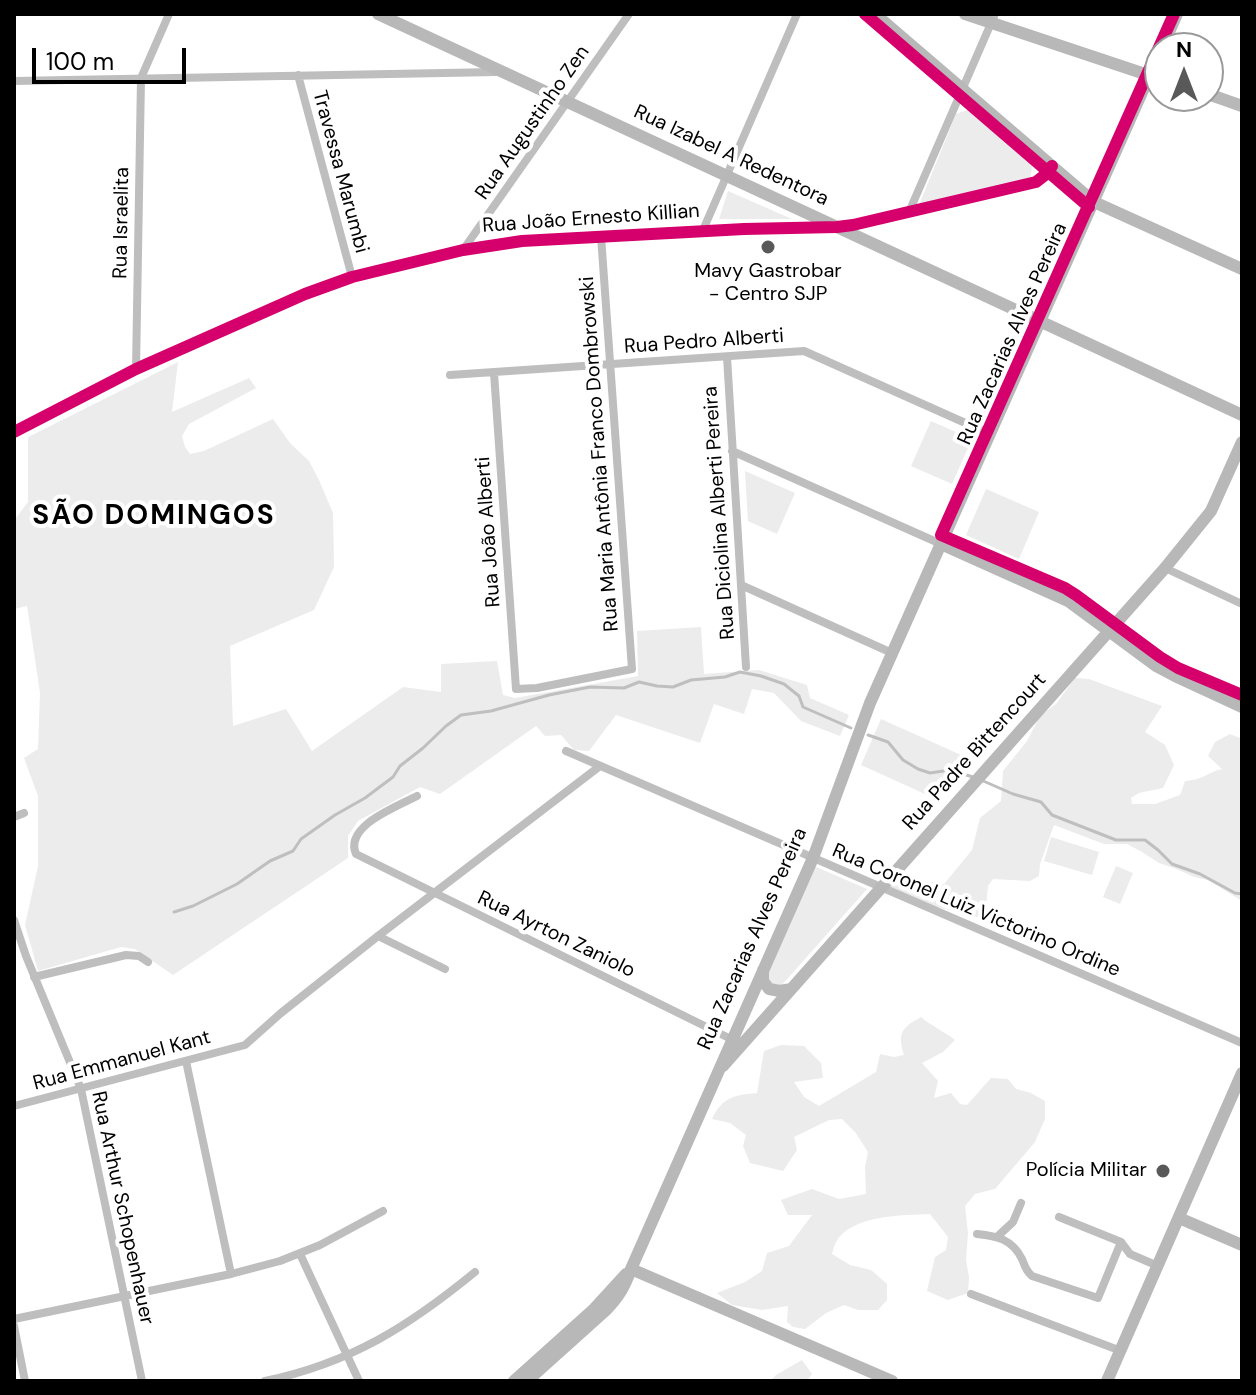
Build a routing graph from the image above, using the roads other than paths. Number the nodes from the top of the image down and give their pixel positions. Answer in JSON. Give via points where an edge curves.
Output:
{"nodes":[{"id":1,"x":169,"y":14,"type":"edge"},
{"id":2,"x":629,"y":14,"type":"edge"},
{"id":3,"x":797,"y":14,"type":"edge"},
{"id":4,"x":875,"y":14,"type":"edge"},
{"id":5,"x":965,"y":14,"type":"edge"},
{"id":6,"x":383,"y":15,"type":"edge"},
{"id":7,"x":994,"y":18,"type":"edge"},
{"id":8,"x":501,"y":71,"type":"junction"},
{"id":9,"x":1144,"y":73,"type":"edge"},
{"id":10,"x":298,"y":75,"type":"junction"},
{"id":11,"x":141,"y":78,"type":"junction"},
{"id":12,"x":14,"y":81,"type":"edge"},
{"id":13,"x":963,"y":89,"type":"junction"},
{"id":14,"x":1144,"y":100,"type":"edge"},
{"id":15,"x":567,"y":102,"type":"junction"},
{"id":16,"x":1052,"y":166,"type":"junction"},
{"id":17,"x":726,"y":176,"type":"junction"},
{"id":18,"x":1094,"y":202,"type":"junction"},
{"id":19,"x":909,"y":212,"type":"junction"},
{"id":20,"x":837,"y":227,"type":"junction"},
{"id":21,"x":703,"y":230,"type":"junction"},
{"id":22,"x":601,"y":236,"type":"junction"},
{"id":23,"x":463,"y":250,"type":"junction"},
{"id":24,"x":1242,"y":269,"type":"edge"},
{"id":25,"x":352,"y":277,"type":"junction"},
{"id":26,"x":1040,"y":322,"type":"junction"},
{"id":27,"x":727,"y":357,"type":"junction"},
{"id":28,"x":610,"y":365,"type":"junction"},
{"id":29,"x":136,"y":369,"type":"junction"},
{"id":30,"x":494,"y":373,"type":"junction"},
{"id":31,"x":450,"y":375,"type":"dead end"},
{"id":32,"x":1242,"y":415,"type":"edge"},
{"id":33,"x":14,"y":432,"type":"edge"},
{"id":34,"x":990,"y":434,"type":"junction"},
{"id":35,"x":1242,"y":442,"type":"edge"},
{"id":36,"x":732,"y":451,"type":"junction"},
{"id":37,"x":941,"y":544,"type":"junction"},
{"id":38,"x":1165,"y":568,"type":"junction"},
{"id":39,"x":741,"y":585,"type":"junction"},
{"id":40,"x":1242,"y":604,"type":"edge"},
{"id":41,"x":1109,"y":632,"type":"junction"},
{"id":42,"x":892,"y":653,"type":"junction"},
{"id":43,"x":746,"y":667,"type":"dead end"},
{"id":44,"x":516,"y":689,"type":"joint"},
{"id":45,"x":1242,"y":707,"type":"edge"},
{"id":46,"x":566,"y":751,"type":"dead end"},
{"id":47,"x":600,"y":766,"type":"junction"},
{"id":48,"x":417,"y":796,"type":"dead end"},
{"id":49,"x":24,"y":813,"type":"dead end"},
{"id":50,"x":14,"y":817,"type":"edge"},
{"id":51,"x":813,"y":858,"type":"junction"},
{"id":52,"x":881,"y":888,"type":"junction"},
{"id":53,"x":434,"y":893,"type":"junction"},
{"id":54,"x":14,"y":920,"type":"edge"},
{"id":55,"x":378,"y":936,"type":"junction"},
{"id":56,"x":148,"y":962,"type":"dead end"},
{"id":57,"x":763,"y":967,"type":"junction"},
{"id":58,"x":445,"y":969,"type":"dead end"},
{"id":59,"x":34,"y":977,"type":"junction"},
{"id":60,"x":791,"y":989,"type":"junction"},
{"id":61,"x":751,"y":994,"type":"junction"},
{"id":62,"x":774,"y":1008,"type":"junction"},
{"id":63,"x":737,"y":1042,"type":"junction"},
{"id":64,"x":1242,"y":1043,"type":"edge"},
{"id":65,"x":186,"y":1061,"type":"junction"},
{"id":66,"x":1242,"y":1073,"type":"edge"},
{"id":67,"x":716,"y":1074,"type":"joint"},
{"id":68,"x":81,"y":1089,"type":"junction"},
{"id":69,"x":14,"y":1106,"type":"edge"},
{"id":70,"x":1021,"y":1203,"type":"dead end"},
{"id":71,"x":383,"y":1211,"type":"dead end"},
{"id":72,"x":1059,"y":1217,"type":"dead end"},
{"id":73,"x":1179,"y":1218,"type":"junction"},
{"id":74,"x":977,"y":1234,"type":"dead end"},
{"id":75,"x":998,"y":1236,"type":"junction"},
{"id":76,"x":1121,"y":1242,"type":"junction"},
{"id":77,"x":1242,"y":1245,"type":"edge"},
{"id":78,"x":300,"y":1254,"type":"junction"},
{"id":79,"x":1158,"y":1266,"type":"junction"},
{"id":80,"x":631,"y":1269,"type":"junction"},
{"id":81,"x":475,"y":1272,"type":"dead end"},
{"id":82,"x":231,"y":1274,"type":"junction"},
{"id":83,"x":971,"y":1294,"type":"dead end"},
{"id":84,"x":124,"y":1296,"type":"junction"},
{"id":85,"x":14,"y":1319,"type":"edge"},
{"id":86,"x":14,"y":1326,"type":"edge"},
{"id":87,"x":1121,"y":1351,"type":"junction"},
{"id":88,"x":347,"y":1355,"type":"junction"},
{"id":89,"x":25,"y":1381,"type":"edge"},
{"id":90,"x":142,"y":1381,"type":"edge"},
{"id":91,"x":265,"y":1381,"type":"edge"},
{"id":92,"x":359,"y":1381,"type":"edge"},
{"id":93,"x":514,"y":1381,"type":"edge"},
{"id":94,"x":527,"y":1381,"type":"edge"},
{"id":95,"x":892,"y":1381,"type":"edge"},
{"id":96,"x":1107,"y":1381,"type":"edge"}],
"edges":[{"from":1,"to":11,"type":"street"},
{"from":2,"to":15,"type":"street","name":"Rua Augustinho Zen"},
{"from":3,"to":17,"type":"street"},
{"from":4,"to":13,"type":"main road"},
{"from":5,"to":7,"type":"main road"},
{"from":6,"to":8,"type":"main road","name":"Rua Izabel A Redentora"},
{"from":7,"to":9,"type":"main road"},
{"from":7,"to":13,"type":"street"},
{"from":8,"to":10,"type":"street"},
{"from":8,"to":15,"type":"main road","name":"Rua Izabel A Redentora"},
{"from":10,"to":11,"type":"street"},
{"from":10,"to":25,"type":"street","name":"Travessa Marumbi"},
{"from":11,"to":12,"type":"street"},
{"from":11,"to":29,"type":"street","name":"Rua Israelita"},
{"from":13,"to":16,"type":"main road"},
{"from":13,"to":19,"type":"street"},
{"from":14,"to":18,"type":"main road","name":"Rua Zacarias Alves Pereira"},
{"from":15,"to":17,"type":"main road","name":"Rua Izabel A Redentora"},
{"from":15,"to":23,"type":"street","name":"Rua Augustinho Zen"},
{"from":16,"to":18,"type":"main road"},
{"from":16,"to":19,"type":"street","name":"Rua João Ernesto Killian","via":[[1036,182]]},
{"from":17,"to":20,"type":"main road","name":"Rua Izabel A Redentora"},
{"from":17,"to":21,"type":"street"},
{"from":18,"to":24,"type":"main road"},
{"from":18,"to":26,"type":"main road","name":"Rua Zacarias Alves Pereira"},
{"from":19,"to":20,"type":"street","name":"Rua João Ernesto Killian"},
{"from":20,"to":21,"type":"street","name":"Rua João Ernesto Killian"},
{"from":20,"to":26,"type":"main road","name":"Rua Izabel A Redentora"},
{"from":21,"to":22,"type":"street","name":"Rua João Ernesto Killian"},
{"from":22,"to":23,"type":"street","name":"Rua João Ernesto Killian"},
{"from":22,"to":28,"type":"street","name":"Rua Maria Antônia Franco Dombrowski"},
{"from":23,"to":25,"type":"street","name":"Rua João Ernesto Killian"},
{"from":25,"to":29,"type":"street","name":"Rua João Ernesto Killian"},
{"from":26,"to":32,"type":"main road","name":"Rua Izabel A Redentora"},
{"from":26,"to":34,"type":"main road","name":"Rua Zacarias Alves Pereira"},
{"from":27,"to":28,"type":"street","name":"Rua Pedro Alberti"},
{"from":27,"to":34,"type":"street","name":"Rua Pedro Alberti","via":[[804,351]]},
{"from":27,"to":36,"type":"street","name":"Rua Diciolina Alberti Pereira"},
{"from":28,"to":30,"type":"street","name":"Rua Pedro Alberti"},
{"from":28,"to":44,"type":"street","name":"Rua Maria Antônia Franco Dombrowski","via":[[632,669]]},
{"from":29,"to":33,"type":"street","name":"Rua João Ernesto Killian"},
{"from":30,"to":31,"type":"street","name":"Rua Pedro Alberti"},
{"from":30,"to":44,"type":"street","name":"Rua João Alberti"},
{"from":34,"to":37,"type":"main road","name":"Rua Zacarias Alves Pereira"},
{"from":35,"to":38,"type":"main road","name":"Rua Padre Bittencourt","via":[[1211,511]]},
{"from":36,"to":37,"type":"street"},
{"from":36,"to":39,"type":"street","name":"Rua Diciolina Alberti Pereira"},
{"from":37,"to":41,"type":"main road","via":[[1054,594]]},
{"from":37,"to":42,"type":"main road","name":"Rua Zacarias Alves Pereira"},
{"from":38,"to":40,"type":"street"},
{"from":38,"to":41,"type":"main road","name":"Rua Padre Bittencourt"},
{"from":39,"to":42,"type":"street"},
{"from":39,"to":43,"type":"street","name":"Rua Diciolina Alberti Pereira"},
{"from":41,"to":45,"type":"main road","via":[[1165,671]]},
{"from":41,"to":52,"type":"main road","name":"Rua Padre Bittencourt"},
{"from":42,"to":51,"type":"main road","name":"Rua Zacarias Alves Pereira"},
{"from":46,"to":47,"type":"street","name":"Rua Coronel Luiz Victorino Ordine"},
{"from":47,"to":51,"type":"street","name":"Rua Coronel Luiz Victorino Ordine"},
{"from":47,"to":53,"type":"street"},
{"from":48,"to":53,"type":"street","name":"Rua Ayrton Zaniolo","via":[[380,815],[359,832],[352,846],[356,854]]},
{"from":49,"to":50,"type":"street"},
{"from":51,"to":52,"type":"street","name":"Rua Coronel Luiz Victorino Ordine"},
{"from":51,"to":57,"type":"main road","name":"Rua Zacarias Alves Pereira"},
{"from":52,"to":60,"type":"main road","name":"Rua Padre Bittencourt"},
{"from":52,"to":64,"type":"street","name":"Rua Coronel Luiz Victorino Ordine"},
{"from":53,"to":55,"type":"street"},
{"from":53,"to":63,"type":"street","name":"Rua Ayrton Zaniolo"},
{"from":54,"to":59,"type":"street","name":"Rua Arthur Schopenhauer","via":[[22,958]]},
{"from":55,"to":58,"type":"street"},
{"from":55,"to":65,"type":"street","name":"Rua Emmanuel Kant","via":[[251,1041]]},
{"from":56,"to":59,"type":"street","via":[[126,955]]},
{"from":57,"to":60,"type":"main road","via":[[769,989]]},
{"from":57,"to":61,"type":"main road","name":"Rua Zacarias Alves Pereira"},
{"from":59,"to":68,"type":"street","name":"Rua Arthur Schopenhauer"},
{"from":60,"to":62,"type":"main road","name":"Rua Padre Bittencourt"},
{"from":61,"to":62,"type":"main road","via":[[767,994]]},
{"from":61,"to":63,"type":"main road","name":"Rua Zacarias Alves Pereira"},
{"from":62,"to":63,"type":"main road","name":"Rua Padre Bittencourt"},
{"from":63,"to":67,"type":"main road","name":"Rua Padre Bittencourt"},
{"from":65,"to":68,"type":"street","name":"Rua Emmanuel Kant"},
{"from":65,"to":82,"type":"street"},
{"from":66,"to":73,"type":"main road"},
{"from":67,"to":80,"type":"main road","name":"Rua Zacarias Alves Pereira"},
{"from":68,"to":69,"type":"street","name":"Rua Emmanuel Kant"},
{"from":68,"to":84,"type":"street","name":"Rua Arthur Schopenhauer"},
{"from":70,"to":75,"type":"street","via":[[1013,1222]]},
{"from":71,"to":78,"type":"street"},
{"from":72,"to":76,"type":"street"},
{"from":73,"to":77,"type":"main road"},
{"from":73,"to":79,"type":"main road"},
{"from":74,"to":75,"type":"street"},
{"from":75,"to":76,"type":"street","via":[[1017,1251],[1032,1276],[1098,1298]]},
{"from":76,"to":79,"type":"street","via":[[1130,1254]]},
{"from":78,"to":82,"type":"street"},
{"from":78,"to":88,"type":"street"},
{"from":79,"to":87,"type":"main road"},
{"from":80,"to":93,"type":"main road","name":"Rua Zacarias Alves Pereira"},
{"from":80,"to":94,"type":"main road","name":"Rua Zacarias Alves Pereira","via":[[616,1300]]},
{"from":80,"to":95,"type":"main road"},
{"from":81,"to":88,"type":"street","via":[[407,1324]]},
{"from":82,"to":84,"type":"street"},
{"from":83,"to":87,"type":"street"},
{"from":84,"to":85,"type":"street"},
{"from":84,"to":90,"type":"street","name":"Rua Arthur Schopenhauer"},
{"from":86,"to":89,"type":"street"},
{"from":87,"to":96,"type":"main road"},
{"from":88,"to":91,"type":"street"},
{"from":88,"to":92,"type":"street"}]}
